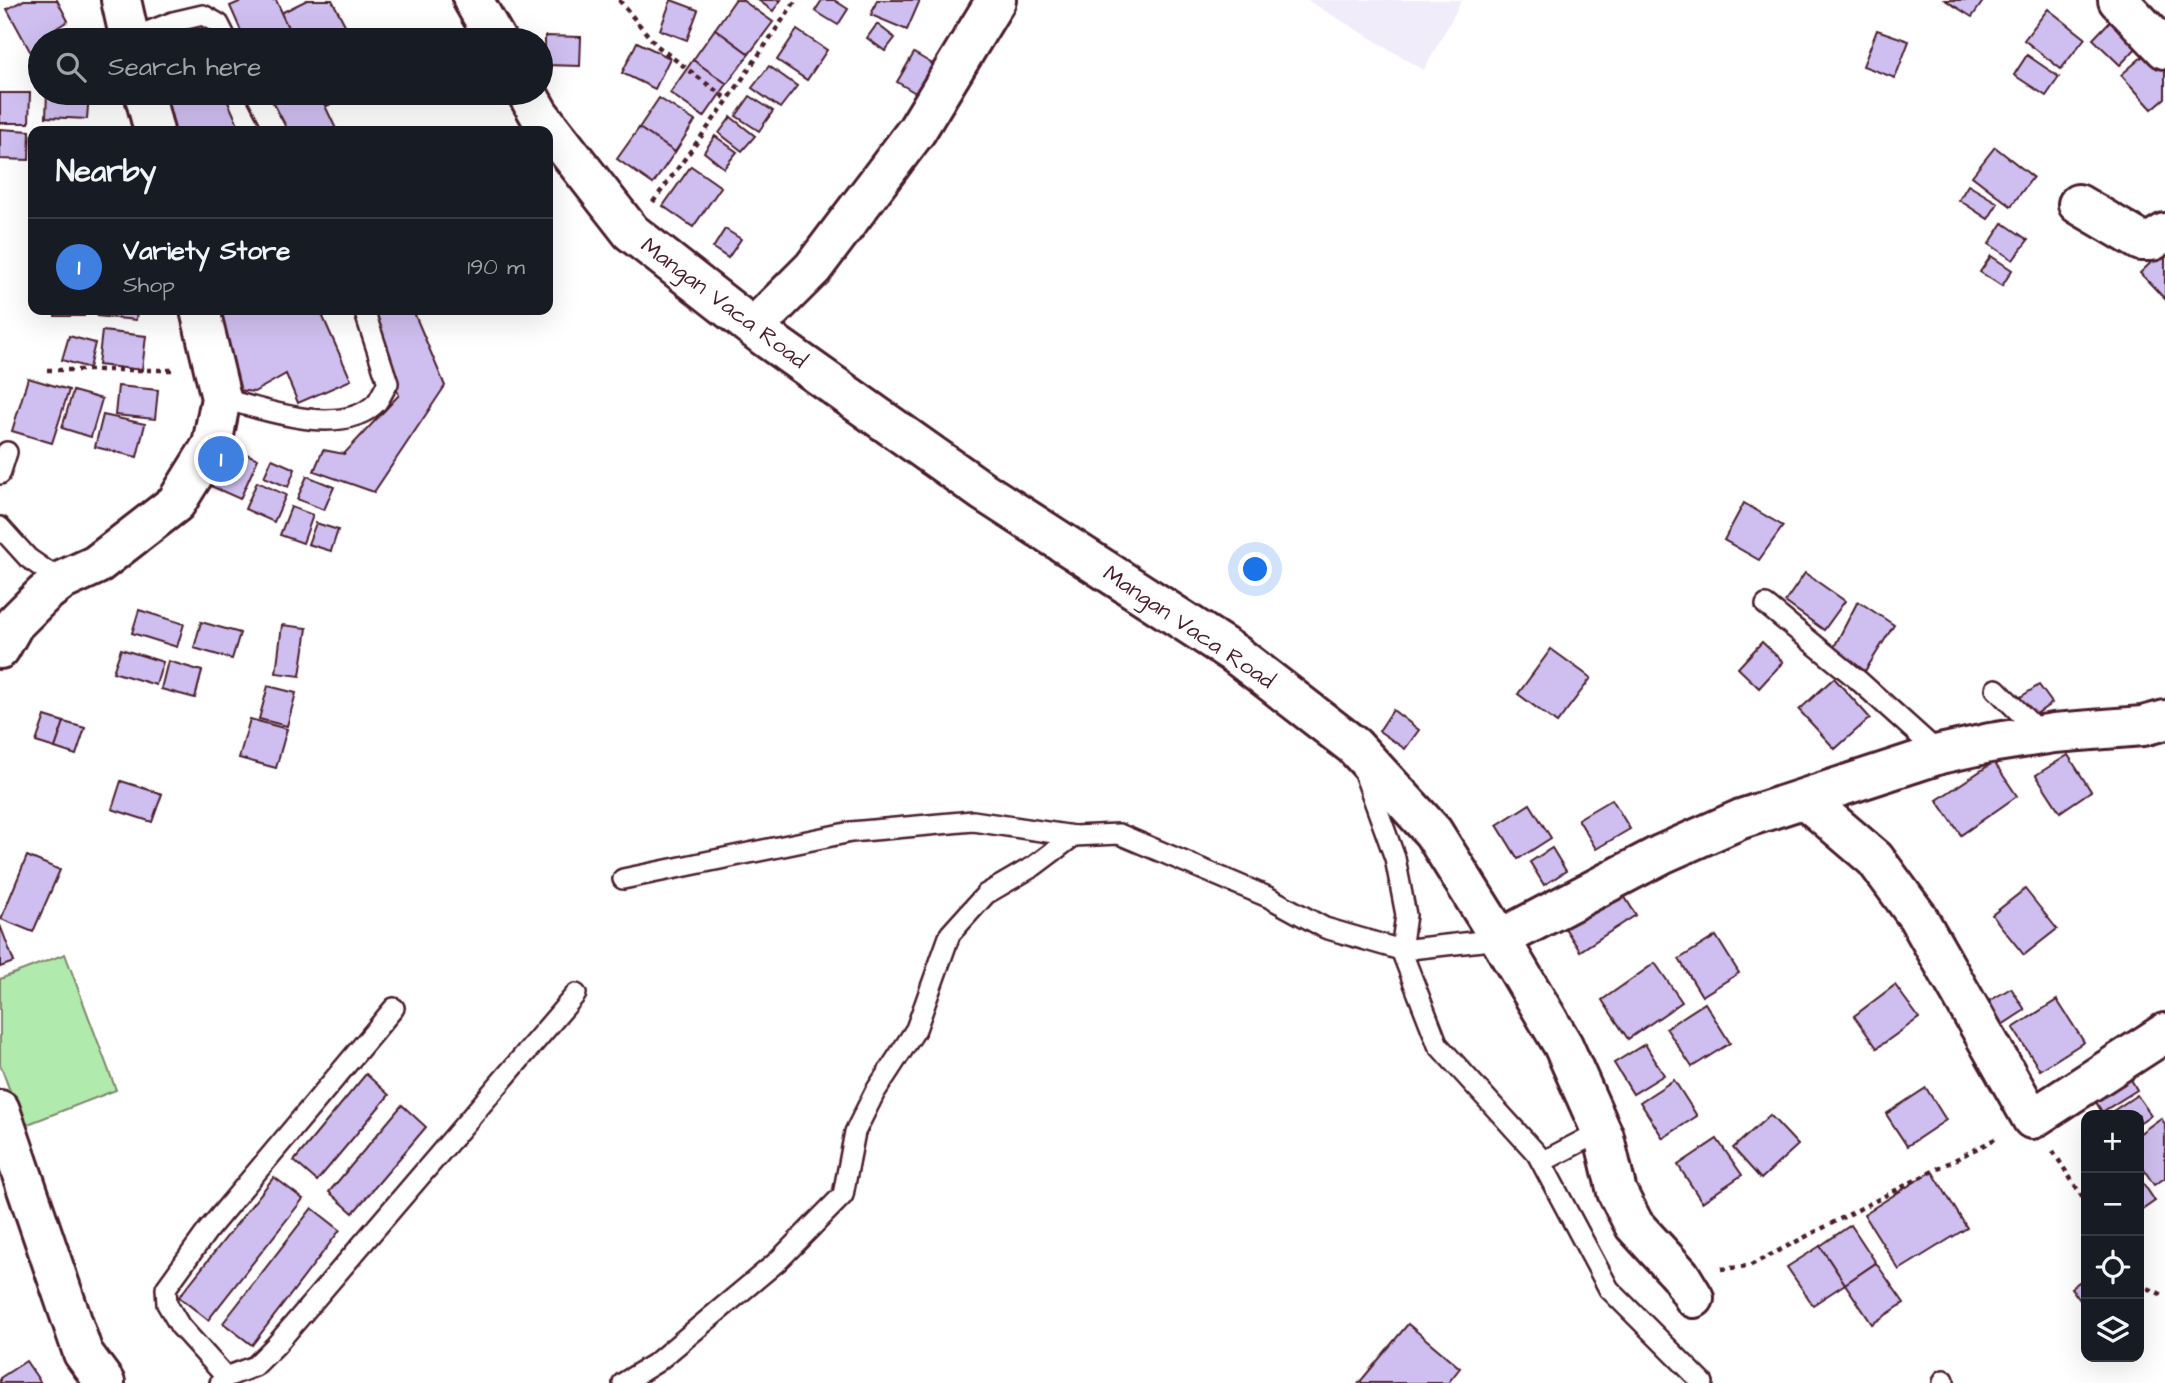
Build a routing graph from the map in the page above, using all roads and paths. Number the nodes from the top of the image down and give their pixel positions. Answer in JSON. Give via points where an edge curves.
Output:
{"nodes":[{"id":1,"x":121,"y":0,"type":"edge"},
{"id":2,"x":473,"y":0,"type":"edge"},
{"id":3,"x":619,"y":0,"type":"edge"},
{"id":4,"x":796,"y":0,"type":"edge"},
{"id":5,"x":996,"y":0,"type":"edge"},
{"id":6,"x":2118,"y":0,"type":"edge"},
{"id":7,"x":127,"y":28,"type":"edge"},
{"id":8,"x":158,"y":28,"type":"edge"},
{"id":9,"x":221,"y":28,"type":"edge"},
{"id":10,"x":489,"y":28,"type":"edge"},
{"id":11,"x":2165,"y":49,"type":"edge"},
{"id":12,"x":728,"y":100,"type":"junction"},
{"id":13,"x":147,"y":105,"type":"edge"},
{"id":14,"x":262,"y":105,"type":"edge"},
{"id":15,"x":534,"y":105,"type":"edge"},
{"id":16,"x":153,"y":126,"type":"edge"},
{"id":17,"x":273,"y":126,"type":"edge"},
{"id":18,"x":548,"y":126,"type":"edge"},
{"id":19,"x":553,"y":132,"type":"edge"},
{"id":20,"x":2078,"y":204,"type":"dead end"},
{"id":21,"x":631,"y":232,"type":"junction"},
{"id":22,"x":2165,"y":233,"type":"edge"},
{"id":23,"x":201,"y":315,"type":"edge"},
{"id":24,"x":365,"y":315,"type":"edge"},
{"id":25,"x":754,"y":327,"type":"junction"},
{"id":26,"x":47,"y":370,"type":"dead end"},
{"id":27,"x":217,"y":384,"type":"junction"},
{"id":28,"x":7,"y":452,"type":"dead end"},
{"id":29,"x":0,"y":474,"type":"edge"},
{"id":30,"x":0,"y":527,"type":"edge"},
{"id":31,"x":61,"y":581,"type":"junction"},
{"id":32,"x":1766,"y":605,"type":"dead end"},
{"id":33,"x":0,"y":649,"type":"edge"},
{"id":34,"x":1996,"y":689,"type":"dead end"},
{"id":35,"x":2165,"y":720,"type":"edge"},
{"id":36,"x":2042,"y":735,"type":"junction"},
{"id":37,"x":1354,"y":746,"type":"junction"},
{"id":38,"x":1940,"y":754,"type":"junction"},
{"id":39,"x":1805,"y":799,"type":"junction"},
{"id":40,"x":1074,"y":836,"type":"junction"},
{"id":41,"x":623,"y":879,"type":"dead end"},
{"id":42,"x":1500,"y":939,"type":"junction"},
{"id":43,"x":1402,"y":950,"type":"junction"},
{"id":44,"x":576,"y":994,"type":"dead end"},
{"id":45,"x":394,"y":1008,"type":"dead end"},
{"id":46,"x":2165,"y":1033,"type":"edge"},
{"id":47,"x":0,"y":1110,"type":"edge"},
{"id":48,"x":2032,"y":1119,"type":"junction"},
{"id":49,"x":1601,"y":1131,"type":"junction"},
{"id":50,"x":1542,"y":1162,"type":"junction"},
{"id":51,"x":2081,"y":1195,"type":"edge"},
{"id":52,"x":1687,"y":1286,"type":"joint"},
{"id":53,"x":2144,"y":1286,"type":"edge"},
{"id":54,"x":2165,"y":1296,"type":"edge"},
{"id":55,"x":223,"y":1380,"type":"edge"},
{"id":56,"x":106,"y":1383,"type":"edge"},
{"id":57,"x":623,"y":1383,"type":"edge"},
{"id":58,"x":1703,"y":1383,"type":"edge"}],
"edges":[{"from":1,"to":7,"type":"street"},
{"from":2,"to":10,"type":"street"},
{"from":3,"to":12,"type":"path","via":[[656,45]]},
{"from":4,"to":12,"type":"path"},
{"from":5,"to":25,"type":"street","via":[[917,130],[813,268]]},
{"from":6,"to":11,"type":"street"},
{"from":8,"to":9,"type":"lane","via":[[202,15]]},
{"from":12,"to":21,"type":"path"},
{"from":13,"to":16,"type":"street"},
{"from":14,"to":17,"type":"lane"},
{"from":15,"to":18,"type":"street","name":"Mangan Vaca Road"},
{"from":19,"to":21,"type":"street","name":"Mangan Vaca Road"},
{"from":20,"to":22,"type":"street","via":[[2141,241]]},
{"from":21,"to":25,"type":"street","name":"Mangan Vaca Road"},
{"from":23,"to":27,"type":"street"},
{"from":24,"to":27,"type":"lane","via":[[388,383],[377,402],[361,413],[301,419]]},
{"from":25,"to":37,"type":"street","name":"Mangan Vaca Road","via":[[984,492],[1234,654]]},
{"from":26,"to":27,"type":"path"},
{"from":27,"to":31,"type":"street","via":[[212,445],[176,503],[96,565]]},
{"from":28,"to":29,"type":"lane"},
{"from":30,"to":31,"type":"lane","via":[[28,558]]},
{"from":31,"to":33,"type":"street","via":[[14,624]]},
{"from":32,"to":38,"type":"lane"},
{"from":34,"to":36,"type":"lane"},
{"from":35,"to":36,"type":"street"},
{"from":36,"to":38,"type":"street"},
{"from":37,"to":42,"type":"street","name":"Mangan Vaca Road","via":[[1433,832]]},
{"from":37,"to":43,"type":"lane","via":[[1395,858],[1406,915]]},
{"from":38,"to":39,"type":"street"},
{"from":39,"to":42,"type":"street","via":[[1741,819],[1662,854]]},
{"from":39,"to":48,"type":"street","via":[[1875,859],[1917,916]]},
{"from":40,"to":41,"type":"lane","via":[[973,821],[851,832]]},
{"from":40,"to":43,"type":"lane","via":[[1119,834],[1268,897],[1325,928]]},
{"from":40,"to":57,"type":"lane","via":[[986,894],[950,934],[916,1029],[855,1132],[843,1195],[778,1261],[656,1362]]},
{"from":42,"to":43,"type":"lane"},
{"from":42,"to":49,"type":"street","name":"Mangan Vaca Road","via":[[1563,1045]]},
{"from":43,"to":50,"type":"lane","via":[[1438,1045]]},
{"from":44,"to":55,"type":"lane","via":[[276,1345],[255,1366]]},
{"from":45,"to":55,"type":"lane","via":[[208,1230],[166,1288],[167,1304],[180,1326]]},
{"from":46,"to":48,"type":"street"},
{"from":47,"to":56,"type":"street","via":[[83,1353]]},
{"from":48,"to":51,"type":"path"},
{"from":48,"to":52,"type":"path","via":[[1749,1266]]},
{"from":49,"to":50,"type":"lane"},
{"from":49,"to":52,"type":"street","name":"Mangan Vaca Road","via":[[1616,1192],[1634,1225]]},
{"from":50,"to":58,"type":"lane","via":[[1609,1289]]},
{"from":53,"to":54,"type":"path"}]}
